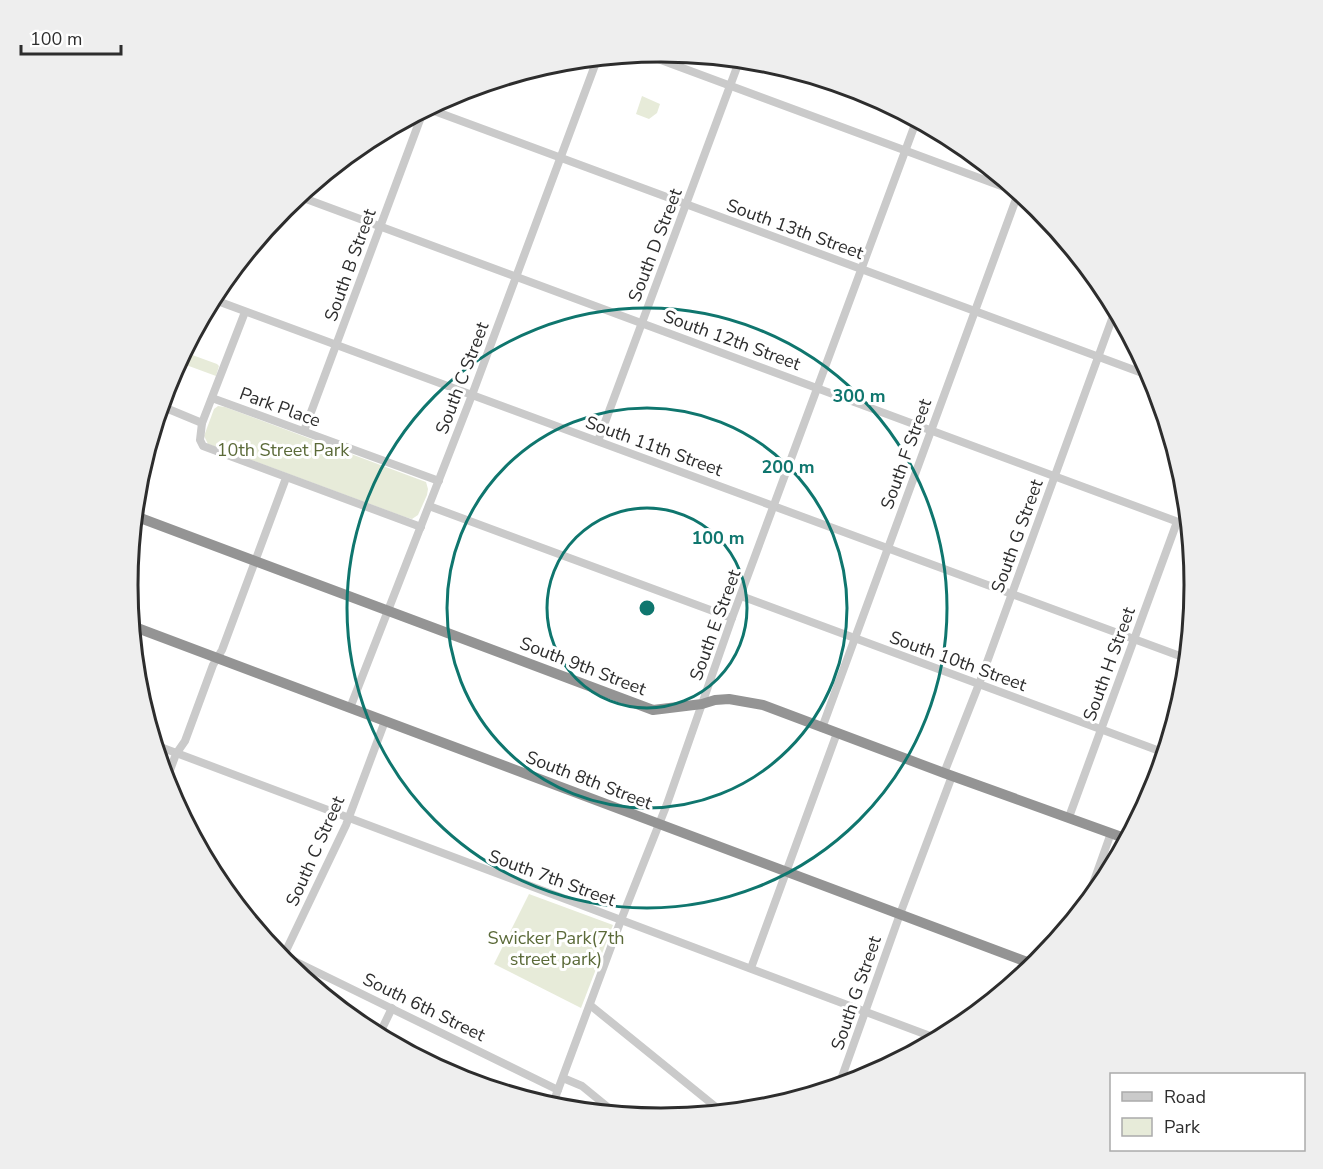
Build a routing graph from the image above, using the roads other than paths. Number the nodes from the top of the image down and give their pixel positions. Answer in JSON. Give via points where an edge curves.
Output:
{"nodes":[{"id":1,"x":666,"y":62,"type":"edge"},
{"id":2,"x":595,"y":66,"type":"edge"},
{"id":3,"x":737,"y":67,"type":"edge"},
{"id":4,"x":730,"y":86,"type":"junction"},
{"id":5,"x":435,"y":113,"type":"edge"},
{"id":6,"x":421,"y":120,"type":"edge"},
{"id":7,"x":914,"y":127,"type":"edge"},
{"id":8,"x":905,"y":151,"type":"junction"},
{"id":9,"x":560,"y":158,"type":"junction"},
{"id":10,"x":997,"y":184,"type":"edge"},
{"id":11,"x":308,"y":200,"type":"edge"},
{"id":12,"x":1016,"y":201,"type":"edge"},
{"id":13,"x":686,"y":204,"type":"junction"},
{"id":14,"x":381,"y":227,"type":"junction"},
{"id":15,"x":861,"y":269,"type":"junction"},
{"id":16,"x":516,"y":276,"type":"junction"},
{"id":17,"x":222,"y":303,"type":"edge"},
{"id":18,"x":974,"y":311,"type":"junction"},
{"id":19,"x":245,"y":312,"type":"junction"},
{"id":20,"x":1112,"y":319,"type":"edge"},
{"id":21,"x":642,"y":323,"type":"junction"},
{"id":22,"x":337,"y":345,"type":"junction"},
{"id":23,"x":1098,"y":357,"type":"junction"},
{"id":24,"x":1140,"y":372,"type":"edge"},
{"id":25,"x":817,"y":388,"type":"junction"},
{"id":26,"x":472,"y":395,"type":"junction"},
{"id":27,"x":212,"y":398,"type":"junction"},
{"id":28,"x":169,"y":409,"type":"edge"},
{"id":29,"x":202,"y":423,"type":"junction"},
{"id":30,"x":930,"y":430,"type":"junction"},
{"id":31,"x":304,"y":431,"type":"junction"},
{"id":32,"x":598,"y":441,"type":"junction"},
{"id":33,"x":1055,"y":476,"type":"junction"},
{"id":34,"x":286,"y":478,"type":"junction"},
{"id":35,"x":439,"y":481,"type":"junction"},
{"id":36,"x":429,"y":506,"type":"junction"},
{"id":37,"x":773,"y":506,"type":"junction"},
{"id":38,"x":143,"y":519,"type":"edge"},
{"id":39,"x":1177,"y":522,"type":"junction"},
{"id":40,"x":1181,"y":523,"type":"edge"},
{"id":41,"x":421,"y":527,"type":"junction"},
{"id":42,"x":887,"y":548,"type":"junction"},
{"id":43,"x":255,"y":561,"type":"junction"},
{"id":44,"x":1012,"y":595,"type":"junction"},
{"id":45,"x":741,"y":596,"type":"junction"},
{"id":46,"x":387,"y":610,"type":"junction"},
{"id":47,"x":732,"y":618,"type":"junction"},
{"id":48,"x":141,"y":629,"type":"edge"},
{"id":49,"x":855,"y":639,"type":"junction"},
{"id":50,"x":1134,"y":640,"type":"junction"},
{"id":51,"x":1179,"y":656,"type":"edge"},
{"id":52,"x":217,"y":658,"type":"junction"},
{"id":53,"x":979,"y":684,"type":"junction"},
{"id":54,"x":702,"y":704,"type":"junction"},
{"id":55,"x":350,"y":708,"type":"junction"},
{"id":56,"x":385,"y":721,"type":"junction"},
{"id":57,"x":822,"y":728,"type":"junction"},
{"id":58,"x":1101,"y":730,"type":"junction"},
{"id":59,"x":837,"y":733,"type":"junction"},
{"id":60,"x":165,"y":749,"type":"edge"},
{"id":61,"x":1158,"y":750,"type":"edge"},
{"id":62,"x":176,"y":754,"type":"junction"},
{"id":63,"x":171,"y":767,"type":"edge"},
{"id":64,"x":948,"y":775,"type":"junction"},
{"id":65,"x":1069,"y":817,"type":"junction"},
{"id":66,"x":349,"y":819,"type":"junction"},
{"id":67,"x":658,"y":823,"type":"junction"},
{"id":68,"x":1112,"y":833,"type":"junction"},
{"id":69,"x":1120,"y":836,"type":"edge"},
{"id":70,"x":786,"y":871,"type":"junction"},
{"id":71,"x":1097,"y":873,"type":"edge"},
{"id":72,"x":900,"y":914,"type":"junction"},
{"id":73,"x":621,"y":920,"type":"junction"},
{"id":74,"x":285,"y":947,"type":"edge"},
{"id":75,"x":1024,"y":961,"type":"edge"},
{"id":76,"x":307,"y":968,"type":"edge"},
{"id":77,"x":751,"y":968,"type":"junction"},
{"id":78,"x":590,"y":1005,"type":"junction"},
{"id":79,"x":392,"y":1008,"type":"junction"},
{"id":80,"x":866,"y":1011,"type":"junction"},
{"id":81,"x":383,"y":1027,"type":"edge"},
{"id":82,"x":927,"y":1035,"type":"edge"},
{"id":83,"x":843,"y":1075,"type":"edge"},
{"id":84,"x":562,"y":1078,"type":"junction"},
{"id":85,"x":558,"y":1090,"type":"junction"},
{"id":86,"x":556,"y":1096,"type":"edge"},
{"id":87,"x":604,"y":1104,"type":"edge"},
{"id":88,"x":713,"y":1105,"type":"edge"}],
"edges":[{"from":1,"to":4,"type":"street"},
{"from":2,"to":9,"type":"street","name":"South C Street"},
{"from":3,"to":4,"type":"street","name":"South D Street"},
{"from":4,"to":8,"type":"street"},
{"from":4,"to":13,"type":"street","name":"South D Street"},
{"from":5,"to":9,"type":"street","name":"South 13th Street"},
{"from":6,"to":14,"type":"street","name":"South B Street"},
{"from":7,"to":8,"type":"street","name":"South E Street"},
{"from":8,"to":10,"type":"street"},
{"from":8,"to":15,"type":"street","name":"South E Street"},
{"from":9,"to":13,"type":"street","name":"South 13th Street"},
{"from":9,"to":16,"type":"street","name":"South C Street"},
{"from":11,"to":14,"type":"street","name":"South 12th Street"},
{"from":12,"to":18,"type":"street","name":"South F Street"},
{"from":13,"to":15,"type":"street","name":"South 13th Street"},
{"from":13,"to":21,"type":"street","name":"South D Street"},
{"from":14,"to":16,"type":"street","name":"South 12th Street"},
{"from":14,"to":22,"type":"street","name":"South B Street"},
{"from":15,"to":18,"type":"street","name":"South 13th Street"},
{"from":15,"to":25,"type":"street","name":"South E Street"},
{"from":16,"to":21,"type":"street","name":"South 12th Street"},
{"from":16,"to":26,"type":"street","name":"South C Street"},
{"from":17,"to":19,"type":"street","name":"South 11th Street"},
{"from":18,"to":23,"type":"street","name":"South 13th Street"},
{"from":18,"to":30,"type":"street","name":"South F Street"},
{"from":19,"to":22,"type":"street","name":"South 11th Street"},
{"from":19,"to":27,"type":"street","name":"Park Place"},
{"from":20,"to":23,"type":"street","name":"South G Street"},
{"from":21,"to":25,"type":"street","name":"South 12th Street"},
{"from":21,"to":32,"type":"street","name":"South D Street"},
{"from":22,"to":26,"type":"street","name":"South 11th Street"},
{"from":22,"to":31,"type":"street","name":"South B Street"},
{"from":23,"to":24,"type":"street","name":"South 13th Street"},
{"from":23,"to":33,"type":"street","name":"South G Street"},
{"from":25,"to":30,"type":"street","name":"South 12th Street"},
{"from":25,"to":37,"type":"street","name":"South E Street"},
{"from":26,"to":32,"type":"street","name":"South 11th Street"},
{"from":26,"to":35,"type":"street","name":"South C Street"},
{"from":27,"to":29,"type":"street","name":"Park Place"},
{"from":27,"to":31,"type":"street","name":"Park Place"},
{"from":28,"to":29,"type":"street"},
{"from":29,"to":34,"type":"street","via":[[202,446]]},
{"from":30,"to":33,"type":"street","name":"South 12th Street"},
{"from":30,"to":42,"type":"street","name":"South F Street"},
{"from":31,"to":35,"type":"street","name":"Park Place"},
{"from":32,"to":37,"type":"street","name":"South 11th Street"},
{"from":33,"to":39,"type":"street","name":"South 12th Street"},
{"from":33,"to":44,"type":"street","name":"South G Street"},
{"from":34,"to":41,"type":"street"},
{"from":34,"to":43,"type":"street"},
{"from":35,"to":36,"type":"street","name":"South C Street"},
{"from":36,"to":41,"type":"street","name":"South C Street"},
{"from":36,"to":47,"type":"street"},
{"from":37,"to":42,"type":"street","name":"South 11th Street"},
{"from":37,"to":45,"type":"street","name":"South E Street"},
{"from":38,"to":43,"type":"highway","name":"South 9th Street"},
{"from":39,"to":40,"type":"street","name":"South 12th Street"},
{"from":39,"to":50,"type":"street","name":"South H Street"},
{"from":41,"to":46,"type":"street","name":"South C Street"},
{"from":42,"to":44,"type":"street","name":"South 11th Street"},
{"from":42,"to":49,"type":"street","name":"South F Street"},
{"from":43,"to":46,"type":"highway","name":"South 9th Street"},
{"from":43,"to":52,"type":"street"},
{"from":44,"to":50,"type":"street","name":"South 11th Street"},
{"from":44,"to":53,"type":"street","name":"South G Street"},
{"from":45,"to":47,"type":"street","name":"South E Street"},
{"from":45,"to":49,"type":"street","name":"South 10th Street"},
{"from":46,"to":54,"type":"highway","name":"South 9th Street","via":[[653,710]]},
{"from":46,"to":55,"type":"street","name":"South C Street"},
{"from":47,"to":54,"type":"street","name":"South E Street"},
{"from":48,"to":52,"type":"highway","name":"South 8th Street"},
{"from":49,"to":53,"type":"street","name":"South 10th Street"},
{"from":49,"to":57,"type":"street","name":"South F Street"},
{"from":50,"to":51,"type":"street","name":"South 11th Street"},
{"from":50,"to":58,"type":"street","name":"South H Street"},
{"from":52,"to":55,"type":"highway","name":"South 8th Street"},
{"from":52,"to":62,"type":"street","via":[[185,741]]},
{"from":53,"to":58,"type":"street","name":"South 10th Street"},
{"from":53,"to":64,"type":"street","name":"South G Street"},
{"from":54,"to":57,"type":"highway","name":"South 9th Street","via":[[729,699],[751,702]]},
{"from":54,"to":67,"type":"street","name":"South E Street"},
{"from":55,"to":56,"type":"highway","name":"South 8th Street"},
{"from":56,"to":66,"type":"street","name":"South C Street"},
{"from":56,"to":67,"type":"highway","name":"South 8th Street"},
{"from":57,"to":59,"type":"highway","name":"South 9th Street"},
{"from":58,"to":61,"type":"street","name":"South 10th Street"},
{"from":58,"to":65,"type":"street","name":"South H Street"},
{"from":59,"to":64,"type":"highway","name":"South 9th Street"},
{"from":59,"to":70,"type":"street"},
{"from":60,"to":62,"type":"street","name":"South 7th Street"},
{"from":62,"to":63,"type":"street"},
{"from":62,"to":66,"type":"street","name":"South 7th Street"},
{"from":64,"to":65,"type":"highway","name":"South 9th Street"},
{"from":64,"to":72,"type":"street","name":"South G Street"},
{"from":65,"to":68,"type":"highway","name":"South 9th Street"},
{"from":66,"to":73,"type":"street","name":"South 7th Street"},
{"from":66,"to":74,"type":"street","name":"South C Street"},
{"from":67,"to":70,"type":"highway","name":"South 8th Street"},
{"from":67,"to":73,"type":"street","name":"South E Street"},
{"from":68,"to":69,"type":"highway","name":"South 9th Street"},
{"from":68,"to":71,"type":"street"},
{"from":70,"to":72,"type":"highway","name":"South 8th Street"},
{"from":70,"to":77,"type":"street"},
{"from":72,"to":75,"type":"highway","name":"South 8th Street"},
{"from":72,"to":80,"type":"street","name":"South G Street"},
{"from":73,"to":77,"type":"street","name":"South 7th Street"},
{"from":73,"to":78,"type":"street","name":"South E Street"},
{"from":76,"to":79,"type":"street","name":"South 6th Street"},
{"from":77,"to":80,"type":"street","name":"South 7th Street"},
{"from":78,"to":84,"type":"street","name":"South E Street"},
{"from":78,"to":88,"type":"street"},
{"from":79,"to":81,"type":"street"},
{"from":79,"to":85,"type":"street","name":"South 6th Street"},
{"from":80,"to":82,"type":"street","name":"South 7th Street"},
{"from":80,"to":83,"type":"street","name":"South G Street"},
{"from":84,"to":85,"type":"street","name":"South E Street"},
{"from":84,"to":87,"type":"street","via":[[582,1086]]},
{"from":85,"to":86,"type":"street","name":"South E Street"}]}
